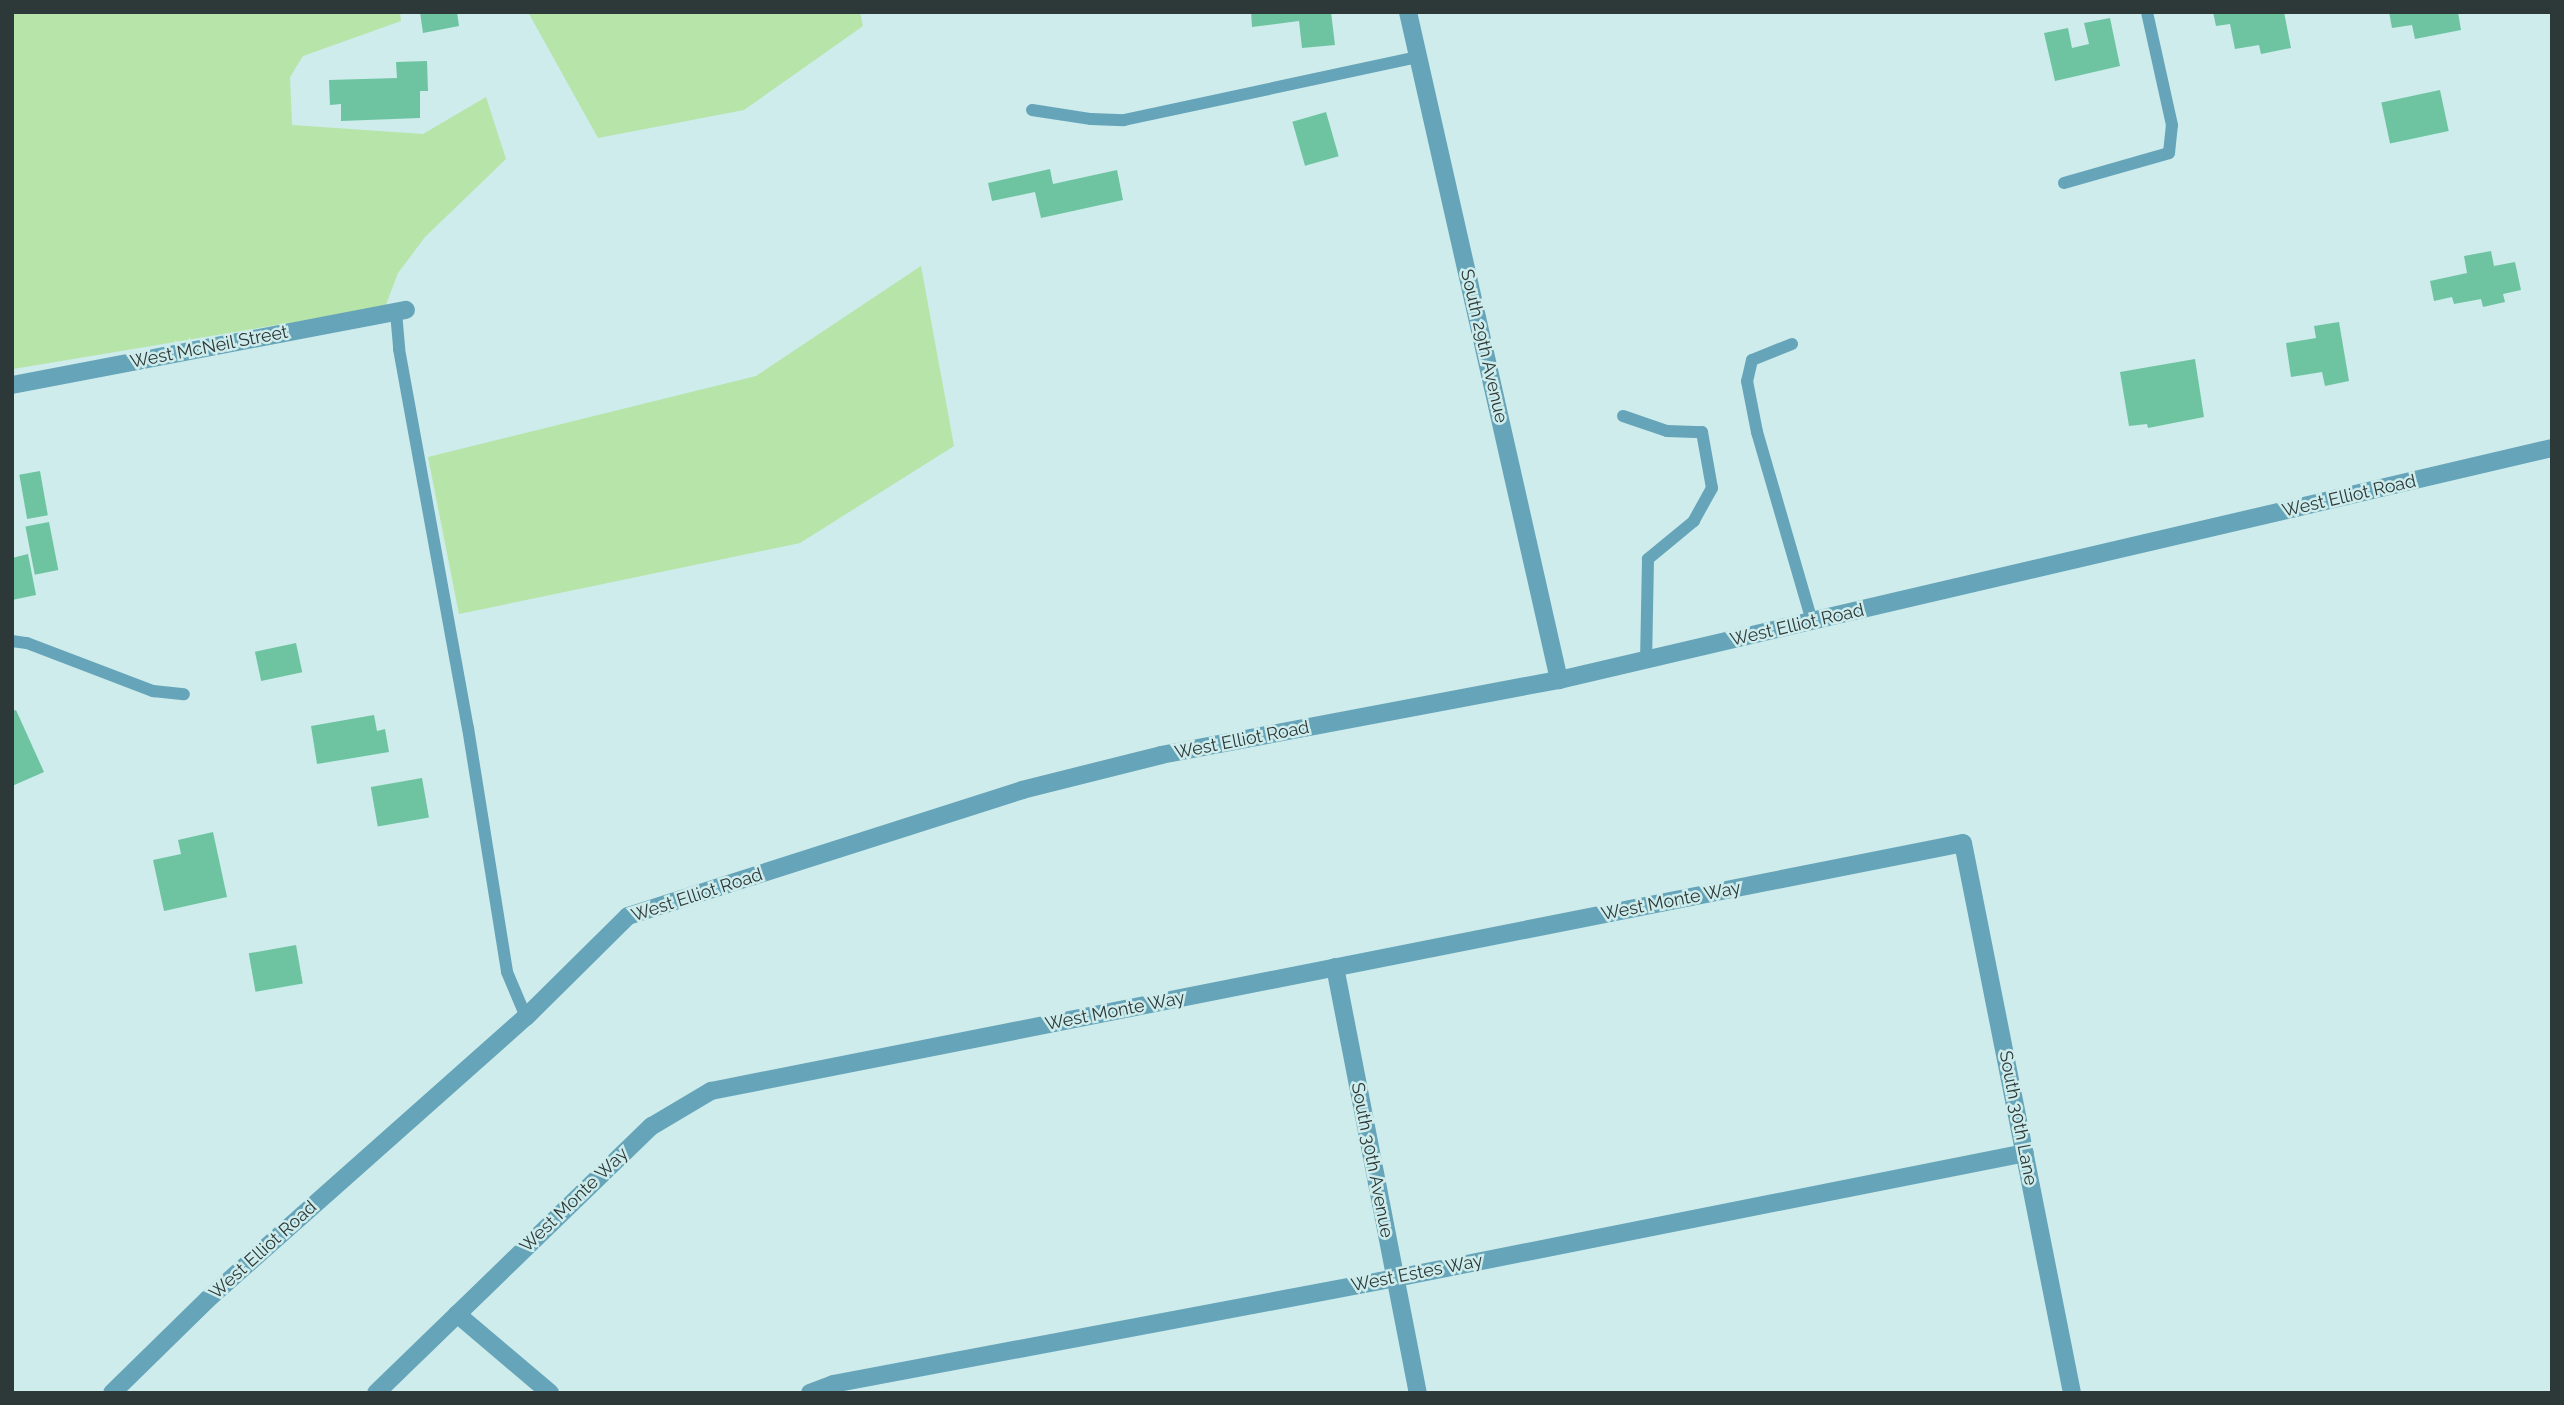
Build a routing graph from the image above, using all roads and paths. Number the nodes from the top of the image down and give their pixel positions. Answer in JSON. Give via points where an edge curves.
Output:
{"nodes":[{"id":1,"x":1408,"y":12,"type":"edge"},
{"id":2,"x":2147,"y":12,"type":"edge"},
{"id":3,"x":1419,"y":57,"type":"junction"},
{"id":4,"x":1032,"y":110,"type":"dead end"},
{"id":5,"x":2064,"y":183,"type":"dead end"},
{"id":6,"x":401,"y":311,"type":"joint"},
{"id":7,"x":1792,"y":344,"type":"dead end"},
{"id":8,"x":12,"y":384,"type":"edge"},
{"id":9,"x":1623,"y":416,"type":"dead end"},
{"id":10,"x":2552,"y":448,"type":"edge"},
{"id":11,"x":1812,"y":621,"type":"junction"},
{"id":12,"x":12,"y":642,"type":"edge"},
{"id":13,"x":1646,"y":660,"type":"junction"},
{"id":14,"x":1559,"y":680,"type":"junction"},
{"id":15,"x":184,"y":694,"type":"dead end"},
{"id":16,"x":1963,"y":843,"type":"joint"},
{"id":17,"x":1335,"y":967,"type":"junction"},
{"id":18,"x":526,"y":1017,"type":"junction"},
{"id":19,"x":2025,"y":1153,"type":"junction"},
{"id":20,"x":1396,"y":1278,"type":"junction"},
{"id":21,"x":457,"y":1314,"type":"junction"},
{"id":22,"x":112,"y":1393,"type":"edge"},
{"id":23,"x":376,"y":1393,"type":"edge"},
{"id":24,"x":550,"y":1393,"type":"edge"},
{"id":25,"x":810,"y":1393,"type":"edge"},
{"id":26,"x":1419,"y":1393,"type":"edge"},
{"id":27,"x":2072,"y":1393,"type":"edge"}],
"edges":[{"from":1,"to":3,"type":"street","name":"South 29th Avenue"},
{"from":2,"to":5,"type":"lane","via":[[2172,125],[2169,153]]},
{"from":3,"to":4,"type":"lane","via":[[1124,120]]},
{"from":3,"to":14,"type":"street","name":"South 29th Avenue"},
{"from":6,"to":8,"type":"street","name":"West McNeil Street"},
{"from":6,"to":18,"type":"lane","via":[[399,349],[507,972]]},
{"from":7,"to":11,"type":"lane","via":[[1752,360],[1747,381],[1757,432]]},
{"from":9,"to":13,"type":"lane","via":[[1667,431],[1702,432],[1712,488],[1695,521],[1648,559]]},
{"from":10,"to":11,"type":"street","name":"West Elliot Road"},
{"from":11,"to":13,"type":"street","name":"West Elliot Road"},
{"from":12,"to":15,"type":"lane","via":[[27,643],[153,691]]},
{"from":13,"to":14,"type":"street","name":"West Elliot Road"},
{"from":14,"to":18,"type":"street","name":"West Elliot Road","via":[[1161,755],[1022,790],[628,916]]},
{"from":16,"to":17,"type":"street","name":"West Monte Way"},
{"from":16,"to":19,"type":"street","name":"South 30th Lane"},
{"from":17,"to":20,"type":"street","name":"South 30th Avenue"},
{"from":17,"to":21,"type":"street","name":"West Monte Way","via":[[711,1091],[652,1126]]},
{"from":18,"to":22,"type":"street","name":"West Elliot Road","via":[[208,1299]]},
{"from":19,"to":20,"type":"street","name":"West Estes Way"},
{"from":19,"to":27,"type":"street","name":"South 30th Lane"},
{"from":20,"to":25,"type":"street","name":"West Estes Way","via":[[833,1384]]},
{"from":20,"to":26,"type":"street","name":"South 30th Avenue"},
{"from":21,"to":23,"type":"street","name":"West Monte Way"},
{"from":21,"to":24,"type":"street"}]}
